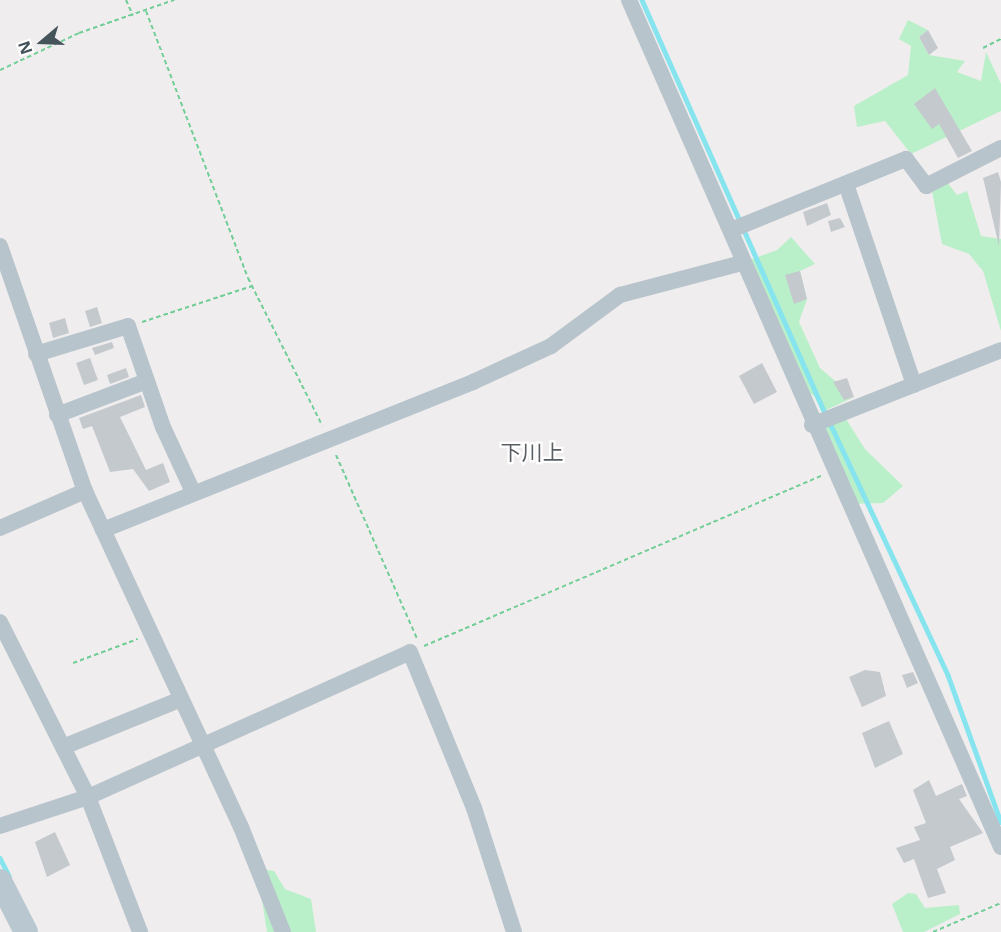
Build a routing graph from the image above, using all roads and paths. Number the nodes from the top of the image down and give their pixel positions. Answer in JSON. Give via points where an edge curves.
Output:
{"nodes":[{"id":1,"x":126,"y":0,"type":"edge"},
{"id":2,"x":174,"y":0,"type":"edge"},
{"id":3,"x":629,"y":0,"type":"edge"},
{"id":4,"x":146,"y":11,"type":"junction"},
{"id":5,"x":133,"y":16,"type":"junction"},
{"id":6,"x":1001,"y":39,"type":"edge"},
{"id":7,"x":983,"y":48,"type":"dead end"},
{"id":8,"x":0,"y":70,"type":"edge"},
{"id":9,"x":1001,"y":148,"type":"edge"},
{"id":10,"x":846,"y":184,"type":"junction"},
{"id":11,"x":731,"y":230,"type":"junction"},
{"id":12,"x":0,"y":246,"type":"edge"},
{"id":13,"x":742,"y":263,"type":"junction"},
{"id":14,"x":252,"y":286,"type":"junction"},
{"id":15,"x":128,"y":326,"type":"junction"},
{"id":16,"x":1001,"y":350,"type":"edge"},
{"id":17,"x":36,"y":354,"type":"junction"},
{"id":18,"x":147,"y":381,"type":"junction"},
{"id":19,"x":914,"y":385,"type":"junction"},
{"id":20,"x":57,"y":414,"type":"junction"},
{"id":21,"x":812,"y":425,"type":"junction"},
{"id":22,"x":331,"y":442,"type":"junction"},
{"id":23,"x":832,"y":471,"type":"junction"},
{"id":24,"x":85,"y":490,"type":"junction"},
{"id":25,"x":193,"y":492,"type":"junction"},
{"id":26,"x":0,"y":528,"type":"edge"},
{"id":27,"x":103,"y":530,"type":"junction"},
{"id":28,"x":0,"y":622,"type":"edge"},
{"id":29,"x":148,"y":635,"type":"junction"},
{"id":30,"x":73,"y":663,"type":"dead end"},
{"id":31,"x":179,"y":700,"type":"junction"},
{"id":32,"x":201,"y":746,"type":"junction"},
{"id":33,"x":63,"y":747,"type":"junction"},
{"id":34,"x":88,"y":797,"type":"junction"},
{"id":35,"x":0,"y":826,"type":"edge"},
{"id":36,"x":1001,"y":847,"type":"edge"},
{"id":37,"x":0,"y":881,"type":"edge"},
{"id":38,"x":1001,"y":903,"type":"edge"},
{"id":39,"x":26,"y":932,"type":"edge"},
{"id":40,"x":140,"y":932,"type":"edge"},
{"id":41,"x":283,"y":932,"type":"edge"},
{"id":42,"x":514,"y":932,"type":"edge"},
{"id":43,"x":933,"y":932,"type":"edge"}],
"edges":[{"from":1,"to":5,"type":"path"},
{"from":2,"to":4,"type":"path"},
{"from":3,"to":11,"type":"street"},
{"from":4,"to":5,"type":"path"},
{"from":4,"to":14,"type":"path"},
{"from":5,"to":8,"type":"path"},
{"from":6,"to":7,"type":"path"},
{"from":9,"to":10,"type":"street","via":[[926,186],[906,159]]},
{"from":10,"to":11,"type":"street"},
{"from":10,"to":19,"type":"street"},
{"from":11,"to":13,"type":"street"},
{"from":12,"to":17,"type":"street","via":[[15,277]]},
{"from":13,"to":21,"type":"street"},
{"from":13,"to":22,"type":"street","via":[[620,295],[551,346]]},
{"from":14,"to":15,"type":"path"},
{"from":14,"to":22,"type":"path"},
{"from":15,"to":17,"type":"street"},
{"from":15,"to":18,"type":"street"},
{"from":16,"to":19,"type":"street"},
{"from":17,"to":20,"type":"street"},
{"from":18,"to":20,"type":"street"},
{"from":18,"to":25,"type":"street"},
{"from":19,"to":21,"type":"street"},
{"from":20,"to":24,"type":"street"},
{"from":21,"to":23,"type":"street"},
{"from":22,"to":23,"type":"path","via":[[421,648]]},
{"from":22,"to":25,"type":"street"},
{"from":23,"to":36,"type":"street","via":[[936,691]]},
{"from":24,"to":26,"type":"street"},
{"from":24,"to":27,"type":"street"},
{"from":25,"to":27,"type":"street"},
{"from":27,"to":29,"type":"street"},
{"from":28,"to":33,"type":"street"},
{"from":29,"to":30,"type":"path"},
{"from":29,"to":31,"type":"street"},
{"from":31,"to":32,"type":"street"},
{"from":31,"to":33,"type":"street"},
{"from":32,"to":34,"type":"street"},
{"from":32,"to":41,"type":"street"},
{"from":32,"to":42,"type":"street","via":[[410,652],[474,808]]},
{"from":33,"to":34,"type":"street"},
{"from":34,"to":35,"type":"street"},
{"from":34,"to":40,"type":"street"},
{"from":37,"to":39,"type":"street"},
{"from":38,"to":43,"type":"path"}]}
